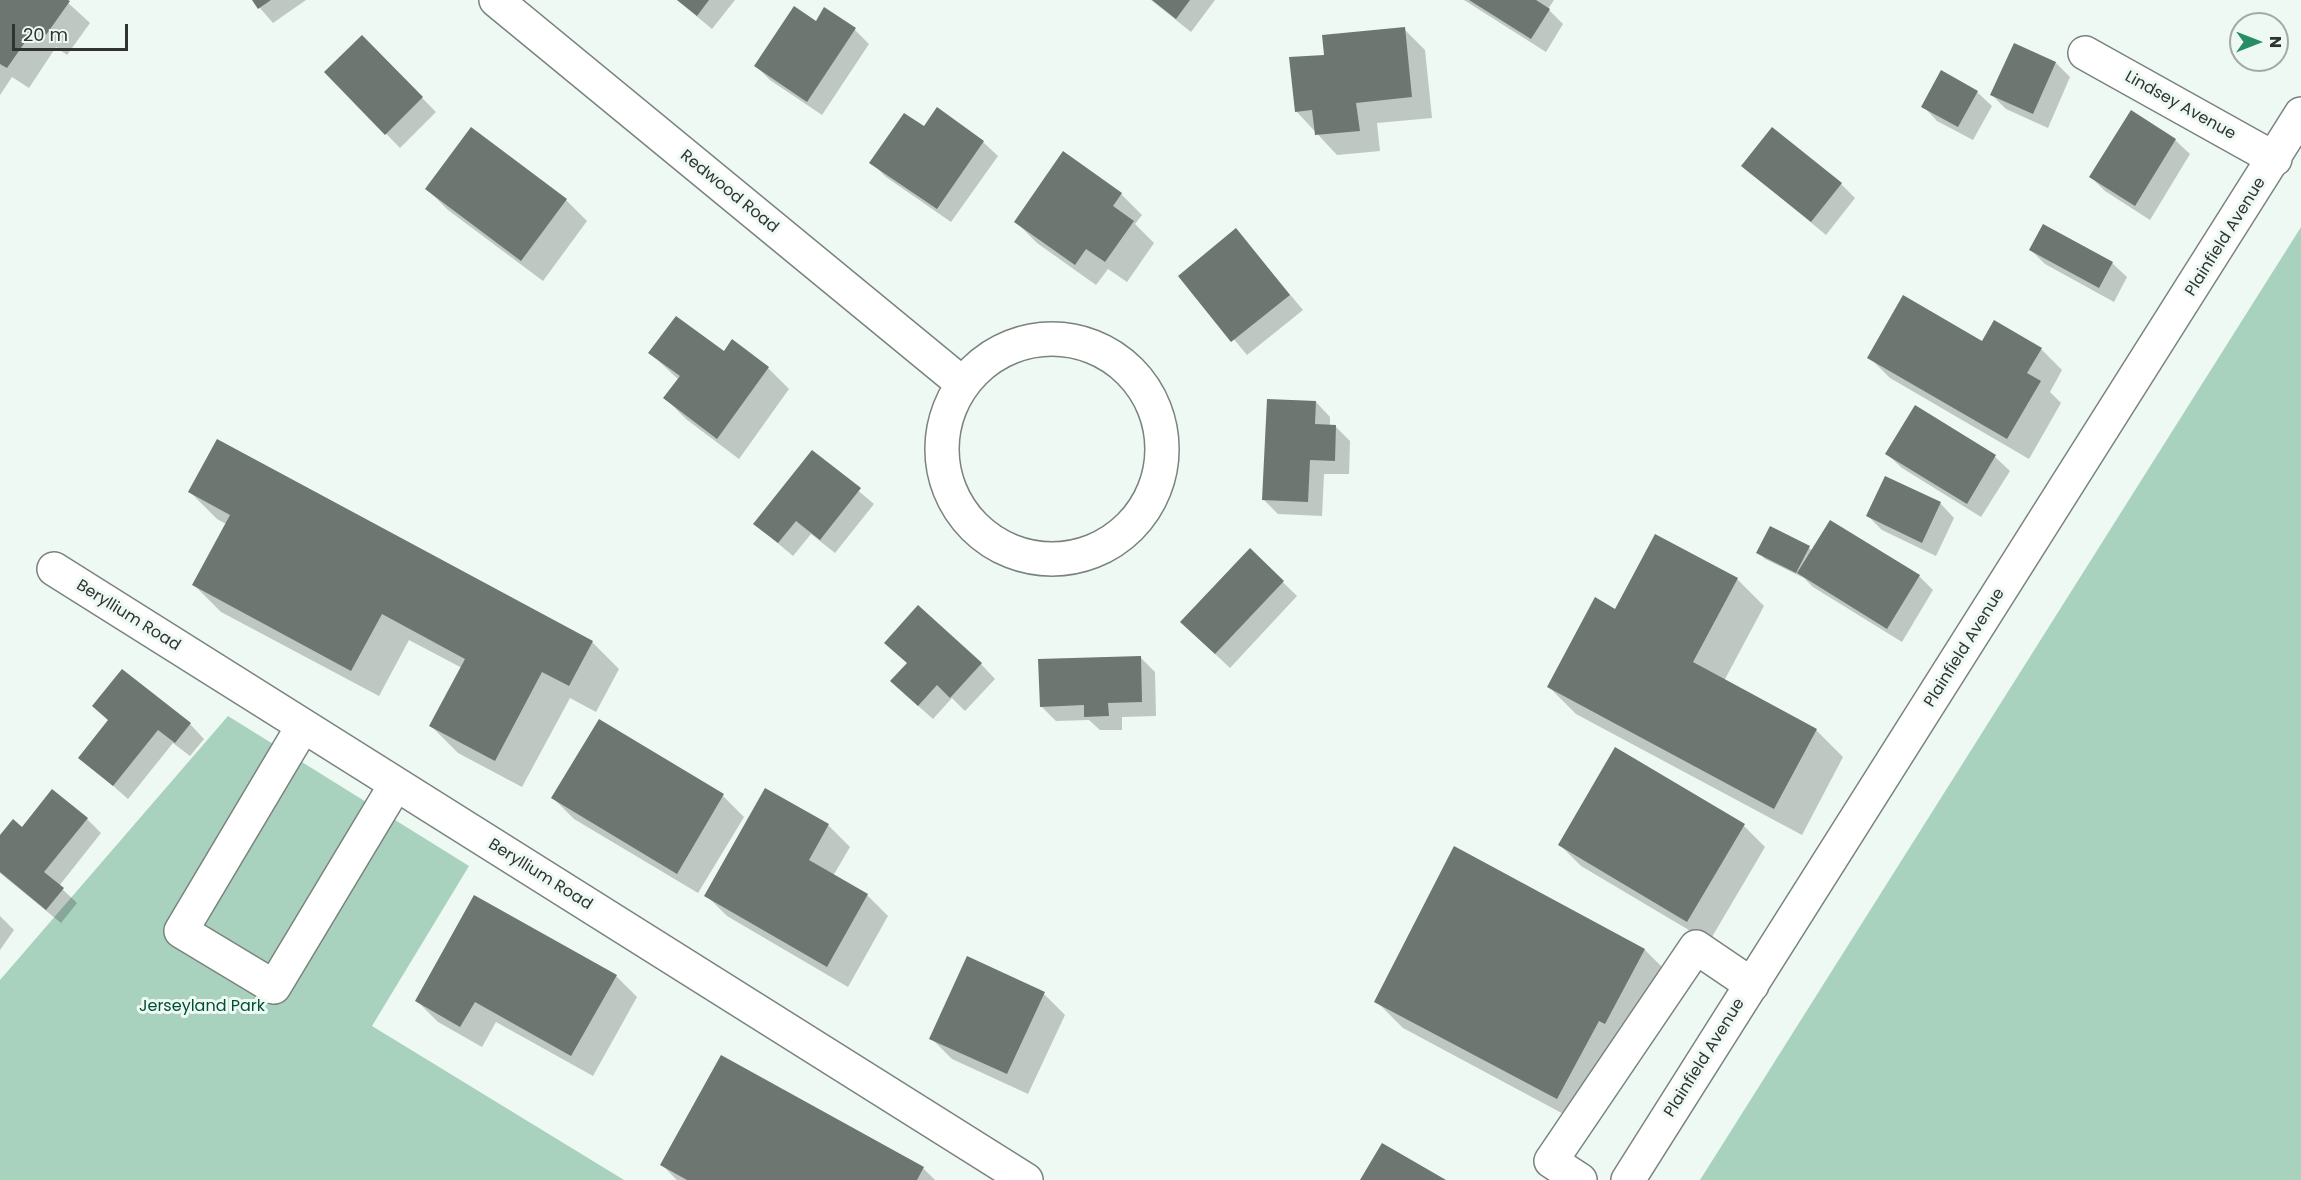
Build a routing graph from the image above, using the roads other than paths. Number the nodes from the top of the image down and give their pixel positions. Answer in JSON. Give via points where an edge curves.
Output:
{"nodes":[{"id":1,"x":496,"y":0,"type":"edge"},
{"id":2,"x":2085,"y":52,"type":"dead end"},
{"id":3,"x":2301,"y":114,"type":"edge"},
{"id":4,"x":2275,"y":159,"type":"junction"},
{"id":5,"x":963,"y":384,"type":"junction"},
{"id":6,"x":54,"y":569,"type":"dead end"},
{"id":7,"x":303,"y":726,"type":"junction"},
{"id":8,"x":396,"y":784,"type":"junction"},
{"id":9,"x":1752,"y":985,"type":"junction"},
{"id":10,"x":1026,"y":1180,"type":"edge"},
{"id":11,"x":1580,"y":1180,"type":"edge"},
{"id":12,"x":1628,"y":1180,"type":"edge"}],
"edges":[{"from":1,"to":5,"type":"street","name":"Redwood Road"},
{"from":2,"to":4,"type":"street","name":"Lindsey Avenue"},
{"from":3,"to":4,"type":"street","name":"Plainfield Avenue"},
{"from":4,"to":9,"type":"street","name":"Plainfield Avenue"},
{"from":5,"to":5,"type":"street","via":[[947,414],[942,437],[944,472],[956,504],[978,531],[1029,557],[1052,559],[1086,554],[1116,538],[1141,514],[1157,483],[1162,448],[1160,426],[1148,393],[1134,375],[1107,353],[1075,340],[1040,339],[1007,347],[978,366]]},
{"from":6,"to":7,"type":"street","name":"Beryllium Road"},
{"from":7,"to":8,"type":"street","name":"Beryllium Road"},
{"from":7,"to":8,"type":"street","via":[[180,931],[274,987]]},
{"from":8,"to":10,"type":"street","name":"Beryllium Road"},
{"from":9,"to":11,"type":"street","via":[[1696,947],[1551,1161]]},
{"from":9,"to":12,"type":"street","name":"Plainfield Avenue"}]}
